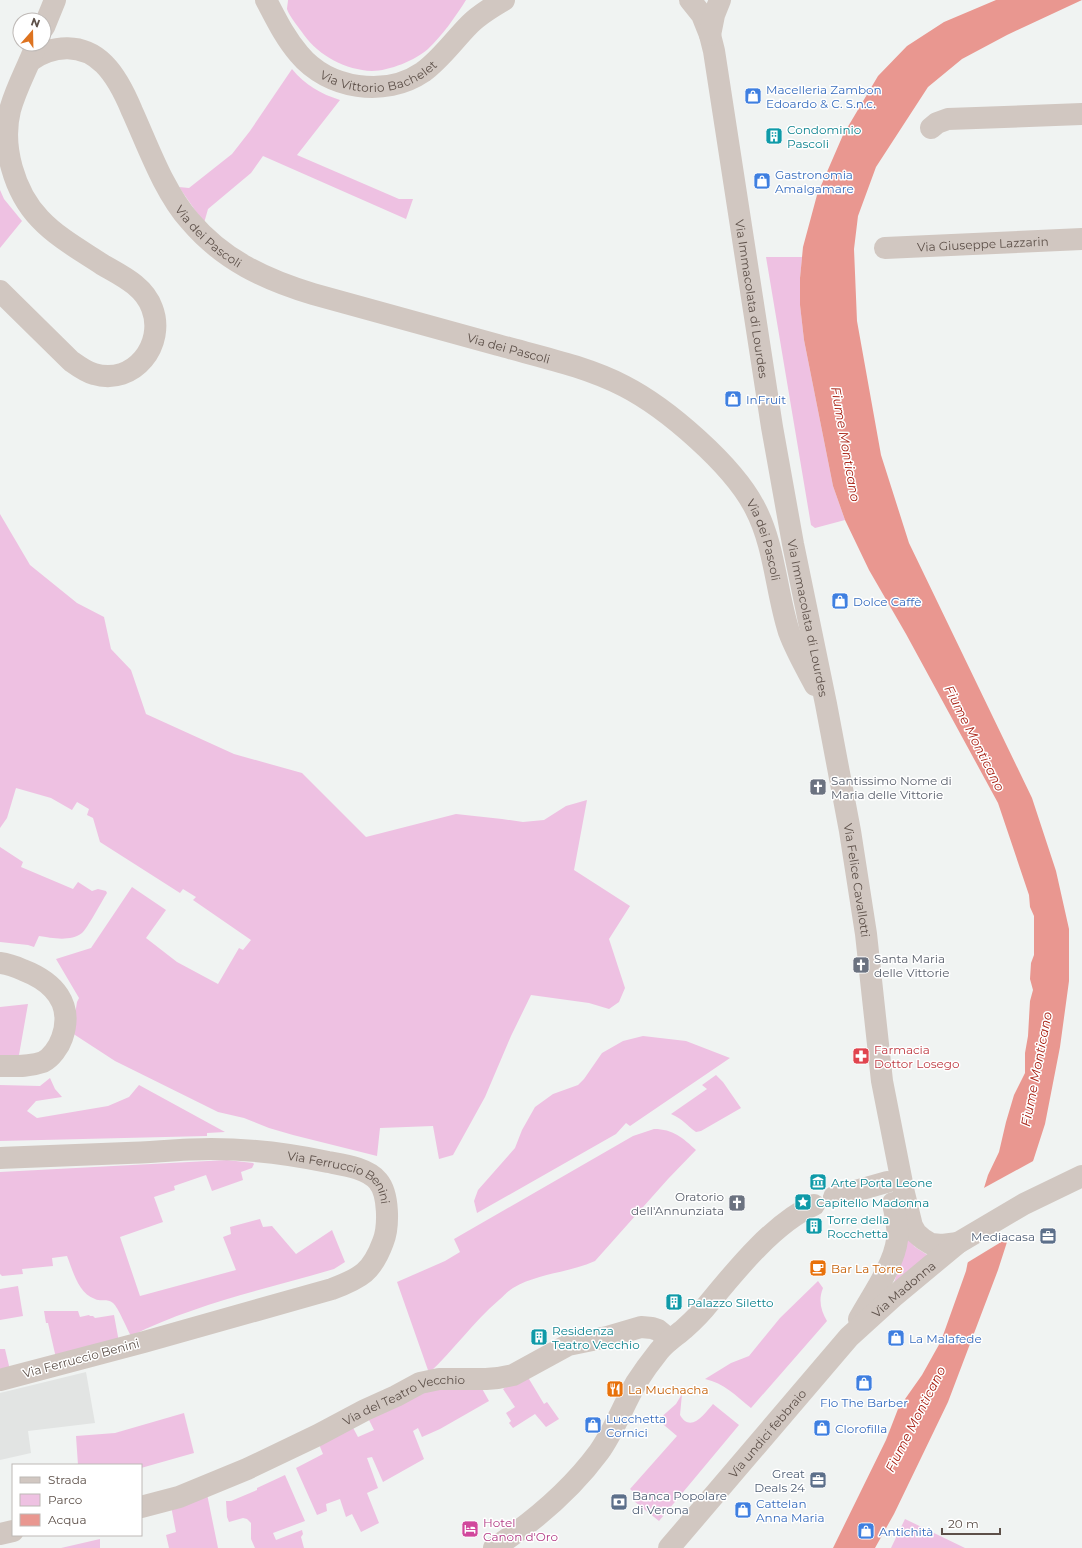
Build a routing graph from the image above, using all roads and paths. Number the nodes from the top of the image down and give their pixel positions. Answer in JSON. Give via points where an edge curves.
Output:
{"nodes":[{"id":1,"x":55,"y":0,"type":"edge"},
{"id":2,"x":266,"y":0,"type":"edge"},
{"id":3,"x":482,"y":0,"type":"edge"},
{"id":4,"x":504,"y":0,"type":"edge"},
{"id":5,"x":692,"y":0,"type":"edge"},
{"id":6,"x":716,"y":0,"type":"edge"},
{"id":7,"x":720,"y":0,"type":"edge"},
{"id":8,"x":50,"y":12,"type":"edge"},
{"id":9,"x":470,"y":24,"type":"junction"},
{"id":10,"x":710,"y":35,"type":"junction"},
{"id":11,"x":52,"y":49,"type":"edge"},
{"id":12,"x":33,"y":52,"type":"edge"},
{"id":13,"x":44,"y":52,"type":"edge"},
{"id":14,"x":1082,"y":114,"type":"edge"},
{"id":15,"x":931,"y":128,"type":"dead end"},
{"id":16,"x":1082,"y":239,"type":"edge"},
{"id":17,"x":885,"y":248,"type":"dead end"},
{"id":18,"x":0,"y":291,"type":"edge"},
{"id":19,"x":826,"y":704,"type":"junction"},
{"id":20,"x":0,"y":963,"type":"edge"},
{"id":21,"x":0,"y":1066,"type":"edge"},
{"id":22,"x":882,"y":1081,"type":"junction"},
{"id":23,"x":0,"y":1158,"type":"edge"},
{"id":24,"x":1082,"y":1176,"type":"edge"},
{"id":25,"x":887,"y":1182,"type":"junction"},
{"id":26,"x":834,"y":1197,"type":"dead end"},
{"id":27,"x":814,"y":1205,"type":"dead end"},
{"id":28,"x":927,"y":1242,"type":"joint"},
{"id":29,"x":958,"y":1243,"type":"junction"},
{"id":30,"x":849,"y":1337,"type":"junction"},
{"id":31,"x":670,"y":1340,"type":"junction"},
{"id":32,"x":0,"y":1380,"type":"edge"},
{"id":33,"x":142,"y":1507,"type":"edge"},
{"id":34,"x":12,"y":1531,"type":"edge"},
{"id":35,"x":0,"y":1534,"type":"edge"},
{"id":36,"x":494,"y":1548,"type":"edge"},
{"id":37,"x":670,"y":1548,"type":"edge"}],
"edges":[{"from":1,"to":8,"type":"street"},
{"from":2,"to":9,"type":"street","name":"Via Vittorio Bachelet","via":[[285,35],[300,55],[330,78],[362,87],[396,84],[423,72]]},
{"from":3,"to":9,"type":"street"},
{"from":4,"to":9,"type":"street","name":"Via Vittorio Bachelet","via":[[482,13]]},
{"from":5,"to":6,"type":"street","via":[[704,3]]},
{"from":5,"to":10,"type":"street","name":"Via Immacolata di Lourdes","via":[[702,15]]},
{"from":7,"to":10,"type":"street","name":"Via Immacolata di Lourdes"},
{"from":10,"to":19,"type":"street","name":"Via Immacolata di Lourdes","via":[[772,426]]},
{"from":11,"to":19,"type":"street","name":"Via dei Pascoli","via":[[71,48],[87,52],[113,74],[124,92],[168,190],[182,212],[212,243],[234,260],[284,285],[577,367],[625,386],[694,436],[738,481],[755,507],[766,537],[789,632]]},
{"from":12,"to":13,"type":"street","name":"Via dei Pascoli"},
{"from":12,"to":18,"type":"street","name":"Via dei Pascoli","via":[[14,97],[7,131],[11,166],[18,183],[28,206],[40,220],[67,241],[135,285],[147,298],[156,322],[155,337],[145,357],[128,371],[116,375],[96,375],[71,361]]},
{"from":14,"to":15,"type":"street","via":[[948,119]]},
{"from":16,"to":17,"type":"street","name":"Via Giuseppe Lazzarin"},
{"from":19,"to":22,"type":"street","name":"Via Felice Cavallotti","via":[[865,926]]},
{"from":20,"to":21,"type":"street","via":[[30,972],[49,983],[64,1005],[65,1019],[61,1041],[44,1061],[28,1066]]},
{"from":22,"to":25,"type":"street","name":"Via Felice Cavallotti"},
{"from":22,"to":28,"type":"street","name":"Via Felice Cavallotti","via":[[912,1226]]},
{"from":23,"to":32,"type":"street","name":"Via Ferruccio Benini","via":[[212,1149],[275,1153],[338,1164],[370,1174],[383,1189],[387,1209],[385,1237],[373,1264],[349,1282],[144,1342]]},
{"from":24,"to":29,"type":"street","name":"Via Madonna","via":[[1024,1204]]},
{"from":25,"to":26,"type":"street"},
{"from":25,"to":30,"type":"street","name":"Via Felice Cavallotti","via":[[898,1226],[897,1241],[886,1272]]},
{"from":27,"to":31,"type":"street","via":[[800,1211],[777,1229],[685,1329]]},
{"from":28,"to":29,"type":"street","name":"Via Madonna","via":[[942,1245]]},
{"from":29,"to":30,"type":"street","name":"Via Madonna","via":[[922,1271]]},
{"from":30,"to":37,"type":"street","name":"Via undici febbraio"},
{"from":31,"to":33,"type":"street","name":"Via del Teatro Vecchio","via":[[658,1330],[640,1327],[568,1344],[513,1374],[498,1378],[439,1379],[420,1383],[318,1436],[247,1469],[179,1497]]},
{"from":31,"to":36,"type":"street","via":[[637,1383],[599,1452],[561,1495],[516,1534]]},
{"from":34,"to":35,"type":"street"}]}
